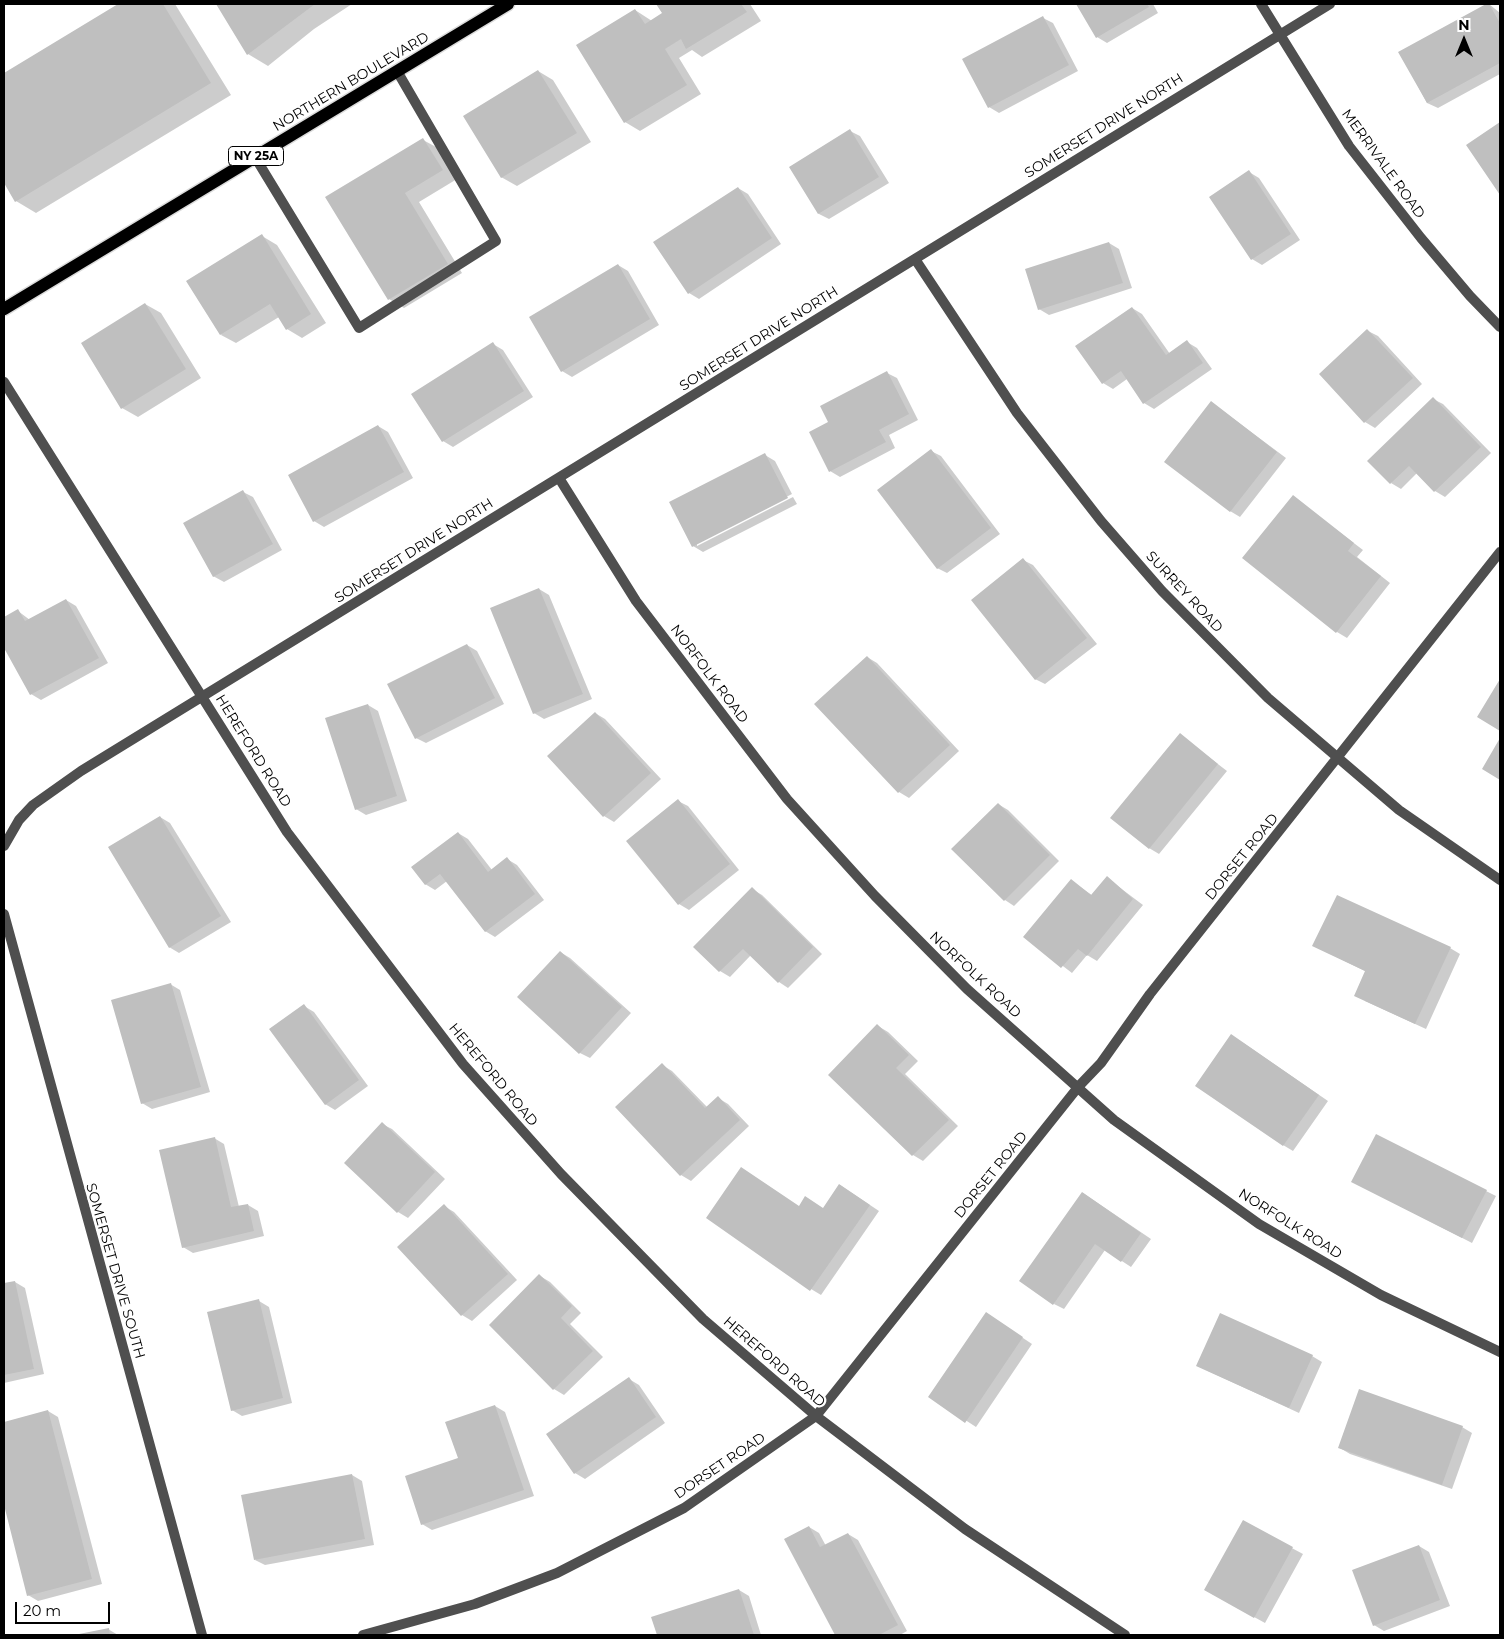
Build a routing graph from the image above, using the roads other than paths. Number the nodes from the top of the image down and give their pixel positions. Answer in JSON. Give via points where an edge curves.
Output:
{"nodes":[{"id":1,"x":508,"y":4,"type":"edge"},
{"id":2,"x":1261,"y":4,"type":"edge"},
{"id":3,"x":1330,"y":4,"type":"edge"},
{"id":4,"x":1280,"y":34,"type":"junction"},
{"id":5,"x":396,"y":71,"type":"junction"},
{"id":6,"x":254,"y":157,"type":"junction"},
{"id":7,"x":915,"y":259,"type":"junction"},
{"id":8,"x":4,"y":309,"type":"edge"},
{"id":9,"x":1500,"y":327,"type":"edge"},
{"id":10,"x":4,"y":382,"type":"edge"},
{"id":11,"x":558,"y":478,"type":"junction"},
{"id":12,"x":1500,"y":552,"type":"edge"},
{"id":13,"x":203,"y":697,"type":"junction"},
{"id":14,"x":1339,"y":757,"type":"junction"},
{"id":15,"x":4,"y":846,"type":"edge"},
{"id":16,"x":1500,"y":880,"type":"edge"},
{"id":17,"x":4,"y":914,"type":"edge"},
{"id":18,"x":1078,"y":1086,"type":"junction"},
{"id":19,"x":1500,"y":1352,"type":"edge"},
{"id":20,"x":816,"y":1416,"type":"junction"},
{"id":21,"x":202,"y":1635,"type":"edge"},
{"id":22,"x":363,"y":1635,"type":"edge"},
{"id":23,"x":1125,"y":1635,"type":"edge"}],
"edges":[{"from":1,"to":5,"type":"main road","name":"NORTHERN BOULEVARD","number":"NY 25A"},
{"from":2,"to":4,"type":"street","name":"MERRIVALE ROAD"},
{"from":3,"to":4,"type":"street","name":"SOMERSET DRIVE NORTH"},
{"from":4,"to":7,"type":"street","name":"SOMERSET DRIVE NORTH"},
{"from":4,"to":9,"type":"street","name":"MERRIVALE ROAD","via":[[1349,146],[1421,238]]},
{"from":5,"to":6,"type":"main road","name":"NORTHERN BOULEVARD","number":"NY 25A"},
{"from":5,"to":6,"type":"street","via":[[496,241],[358,328]]},
{"from":6,"to":8,"type":"main road","name":"NORTHERN BOULEVARD","number":"NY 25A"},
{"from":7,"to":11,"type":"street","name":"SOMERSET DRIVE NORTH"},
{"from":7,"to":14,"type":"street","name":"SURREY ROAD","via":[[1016,413],[1101,521],[1162,591],[1268,698]]},
{"from":10,"to":13,"type":"street","name":"HEREFORD ROAD"},
{"from":11,"to":13,"type":"street","name":"SOMERSET DRIVE NORTH"},
{"from":11,"to":18,"type":"street","name":"NORFOLK ROAD","via":[[636,601],[787,799],[875,896],[967,989]]},
{"from":12,"to":14,"type":"street","name":"DORSET ROAD"},
{"from":13,"to":15,"type":"street","via":[[81,771],[33,805],[18,820]]},
{"from":13,"to":20,"type":"street","name":"HEREFORD ROAD","via":[[287,832],[462,1064],[560,1174],[703,1319]]},
{"from":14,"to":16,"type":"street","name":"SURREY ROAD","via":[[1399,810]]},
{"from":14,"to":18,"type":"street","name":"DORSET ROAD","via":[[1150,994],[1101,1063]]},
{"from":17,"to":21,"type":"street","name":"SOMERSET DRIVE SOUTH"},
{"from":18,"to":19,"type":"street","name":"NORFOLK ROAD","via":[[1114,1120],[1259,1224],[1380,1295]]},
{"from":18,"to":20,"type":"street","name":"DORSET ROAD"},
{"from":20,"to":22,"type":"street","name":"DORSET ROAD","via":[[684,1508],[556,1573],[475,1604]]},
{"from":20,"to":23,"type":"street","name":"HEREFORD ROAD","via":[[965,1529]]}]}
